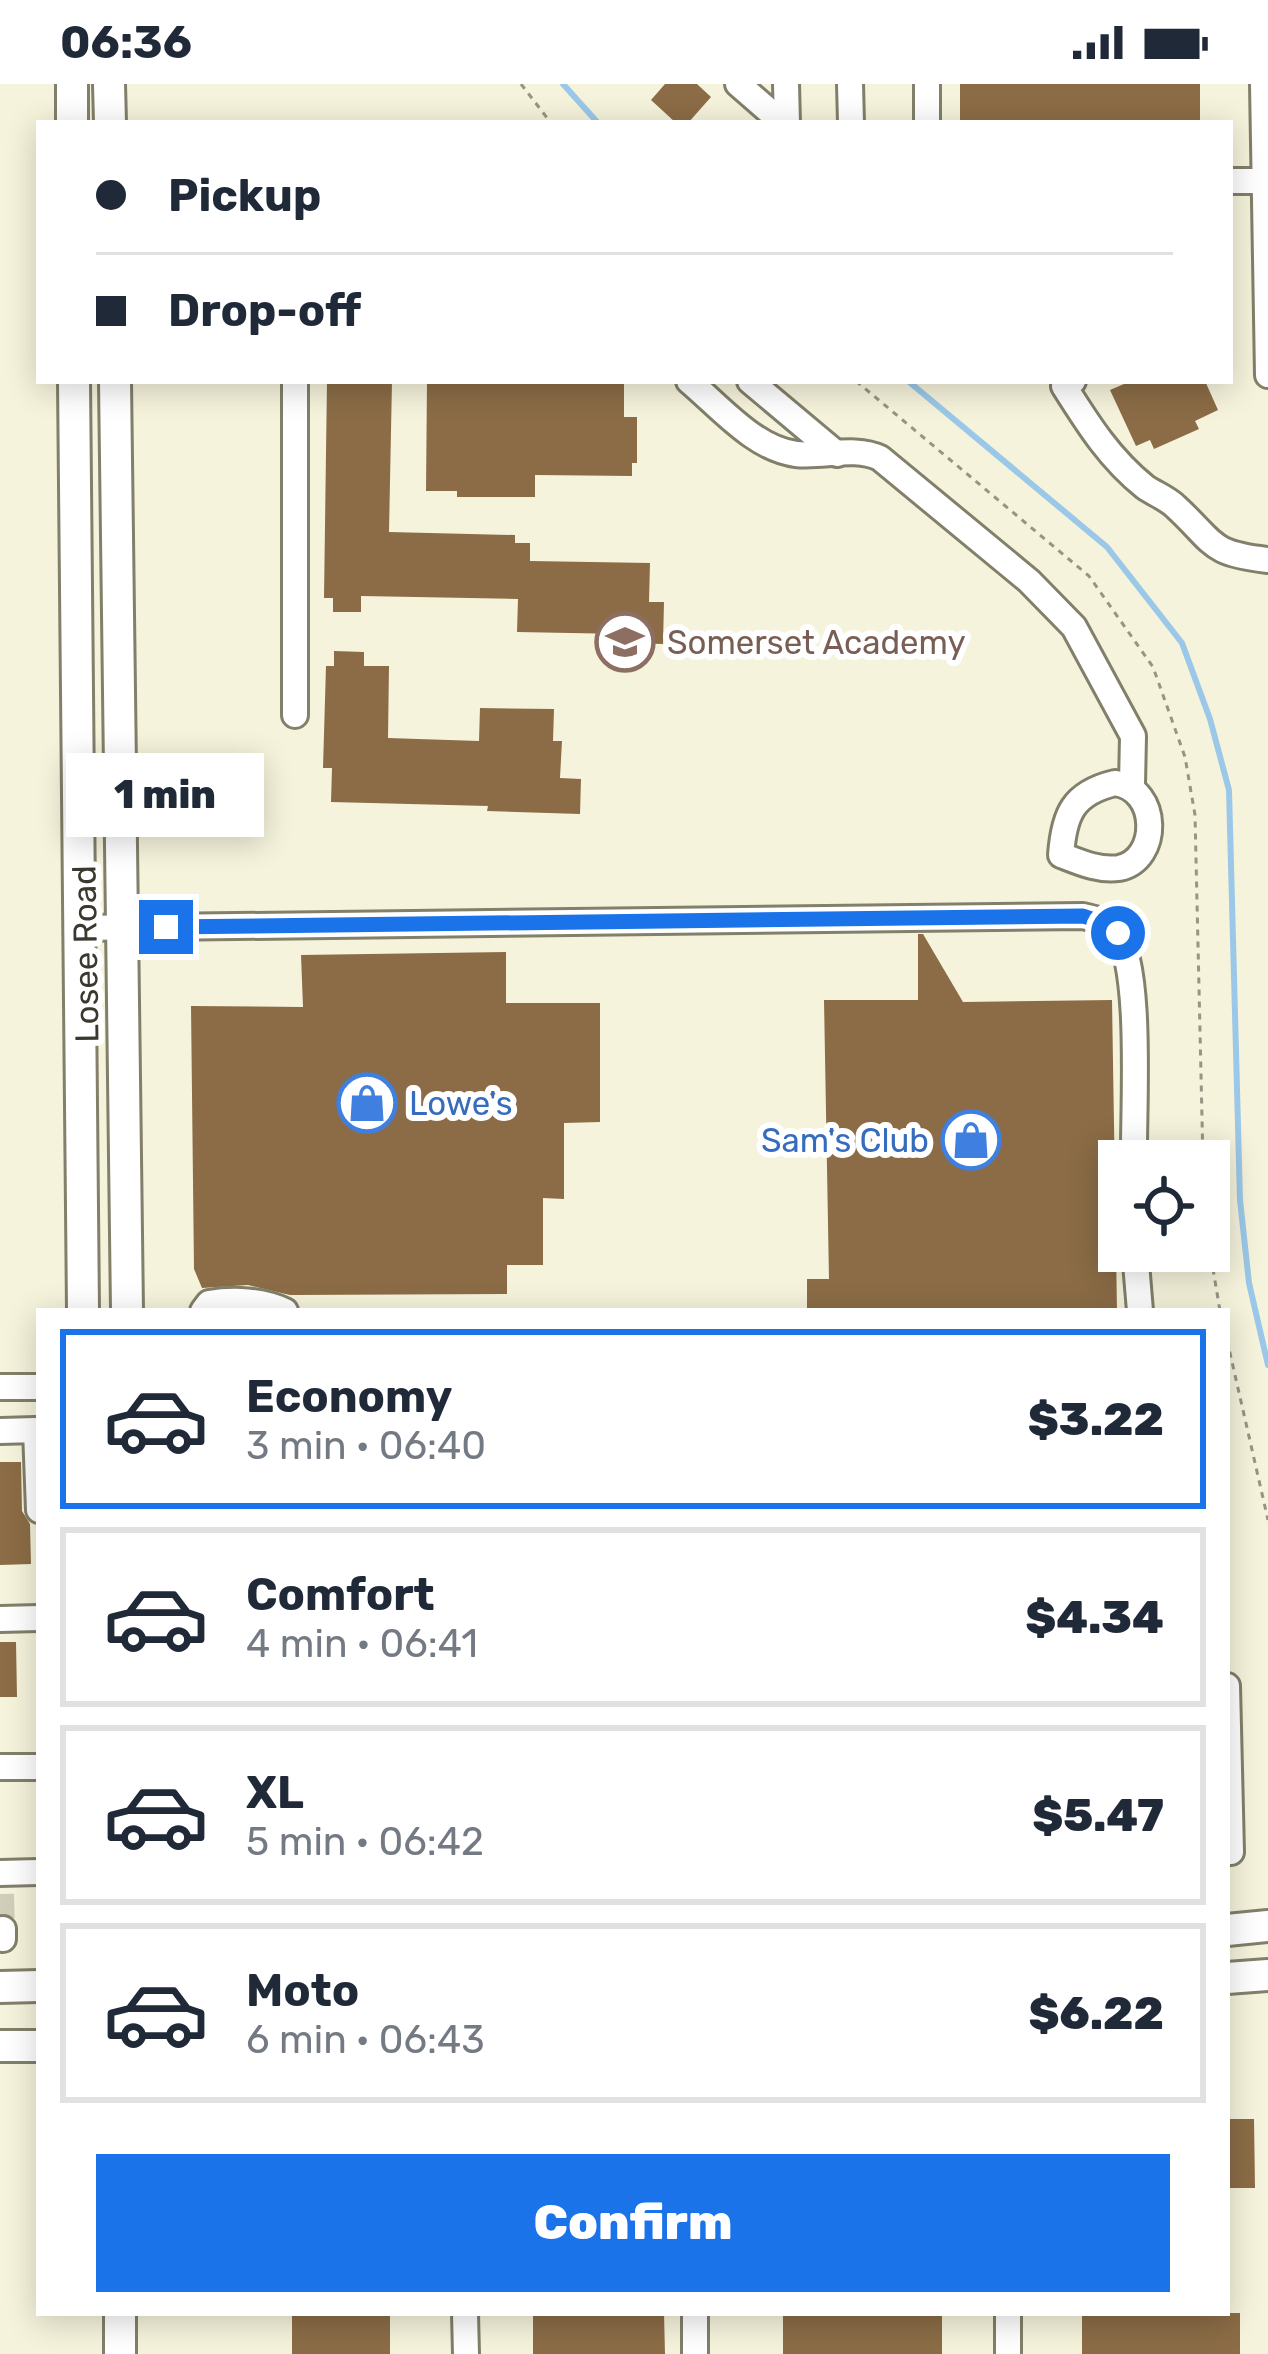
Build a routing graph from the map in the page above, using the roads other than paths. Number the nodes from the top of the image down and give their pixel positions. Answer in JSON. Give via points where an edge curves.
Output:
{"nodes":[{"id":1,"x":109,"y":84,"type":"edge"},
{"id":2,"x":738,"y":84,"type":"edge"},
{"id":3,"x":786,"y":84,"type":"edge"},
{"id":4,"x":850,"y":84,"type":"edge"},
{"id":5,"x":927,"y":84,"type":"edge"},
{"id":6,"x":1263,"y":84,"type":"edge"},
{"id":7,"x":110,"y":120,"type":"edge"},
{"id":8,"x":781,"y":120,"type":"edge"},
{"id":9,"x":785,"y":120,"type":"edge"},
{"id":10,"x":850,"y":120,"type":"edge"},
{"id":11,"x":927,"y":120,"type":"edge"},
{"id":12,"x":1233,"y":181,"type":"edge"},
{"id":13,"x":1264,"y":181,"type":"junction"},
{"id":14,"x":1268,"y":376,"type":"edge"},
{"id":15,"x":74,"y":384,"type":"edge"},
{"id":16,"x":99,"y":384,"type":"edge"},
{"id":17,"x":115,"y":384,"type":"edge"},
{"id":18,"x":295,"y":384,"type":"edge"},
{"id":19,"x":693,"y":384,"type":"edge"},
{"id":20,"x":754,"y":384,"type":"edge"},
{"id":21,"x":1068,"y":384,"type":"edge"},
{"id":22,"x":116,"y":431,"type":"junction"},
{"id":23,"x":837,"y":454,"type":"junction"},
{"id":24,"x":1268,"y":560,"type":"edge"},
{"id":25,"x":295,"y":715,"type":"dead end"},
{"id":26,"x":1132,"y":785,"type":"junction"},
{"id":27,"x":120,"y":927,"type":"junction"},
{"id":28,"x":77,"y":928,"type":"junction"},
{"id":29,"x":1133,"y":1140,"type":"edge"},
{"id":30,"x":1137,"y":1272,"type":"edge"},
{"id":31,"x":82,"y":1308,"type":"edge"},
{"id":32,"x":127,"y":1308,"type":"edge"},
{"id":33,"x":205,"y":1308,"type":"edge"},
{"id":34,"x":276,"y":1308,"type":"edge"},
{"id":35,"x":1140,"y":1308,"type":"edge"},
{"id":36,"x":0,"y":1387,"type":"edge"},
{"id":37,"x":36,"y":1387,"type":"edge"},
{"id":38,"x":36,"y":1430,"type":"edge"},
{"id":39,"x":0,"y":1431,"type":"edge"},
{"id":40,"x":36,"y":1618,"type":"edge"},
{"id":41,"x":0,"y":1619,"type":"edge"},
{"id":42,"x":0,"y":1767,"type":"edge"},
{"id":43,"x":36,"y":1767,"type":"edge"},
{"id":44,"x":36,"y":1873,"type":"edge"},
{"id":45,"x":1,"y":1880,"type":"edge"},
{"id":46,"x":1268,"y":1926,"type":"edge"},
{"id":47,"x":1230,"y":1930,"type":"edge"},
{"id":48,"x":1268,"y":1975,"type":"edge"},
{"id":49,"x":1230,"y":1978,"type":"edge"},
{"id":50,"x":36,"y":1986,"type":"edge"},
{"id":51,"x":0,"y":1987,"type":"edge"},
{"id":52,"x":0,"y":2046,"type":"edge"},
{"id":53,"x":36,"y":2046,"type":"edge"},
{"id":54,"x":119,"y":2316,"type":"edge"},
{"id":55,"x":465,"y":2316,"type":"edge"},
{"id":56,"x":695,"y":2316,"type":"edge"},
{"id":57,"x":1008,"y":2316,"type":"edge"},
{"id":58,"x":120,"y":2354,"type":"edge"},
{"id":59,"x":466,"y":2354,"type":"edge"},
{"id":60,"x":695,"y":2354,"type":"edge"},
{"id":61,"x":1008,"y":2354,"type":"edge"}],
"edges":[{"from":1,"to":7,"type":"main road"},
{"from":2,"to":8,"type":"street"},
{"from":3,"to":9,"type":"street"},
{"from":4,"to":10,"type":"street"},
{"from":5,"to":11,"type":"street"},
{"from":6,"to":13,"type":"street"},
{"from":12,"to":13,"type":"street"},
{"from":13,"to":14,"type":"street"},
{"from":15,"to":28,"type":"main road","name":"Losee Road"},
{"from":16,"to":22,"type":"main road"},
{"from":17,"to":22,"type":"main road","name":"Losee Road"},
{"from":18,"to":25,"type":"street"},
{"from":19,"to":23,"type":"street","via":[[763,443]]},
{"from":20,"to":23,"type":"street"},
{"from":21,"to":24,"type":"street","via":[[1102,447],[1148,490],[1230,556]]},
{"from":22,"to":27,"type":"main road","name":"Losee Road"},
{"from":23,"to":26,"type":"street","via":[[880,458],[1074,627],[1132,736]]},
{"from":26,"to":26,"type":"street","via":[[1148,816],[1138,858],[1102,868],[1061,856],[1064,823],[1082,794],[1114,782]]},
{"from":27,"to":28,"type":"street"},
{"from":27,"to":29,"type":"street","via":[[1083,916],[1118,933],[1130,967]]},
{"from":27,"to":32,"type":"main road","name":"Losee Road"},
{"from":28,"to":31,"type":"main road","name":"Losee Road"},
{"from":30,"to":35,"type":"street"},
{"from":33,"to":34,"type":"street","via":[[223,1300]]},
{"from":36,"to":37,"type":"street"},
{"from":38,"to":39,"type":"street"},
{"from":40,"to":41,"type":"street"},
{"from":42,"to":43,"type":"street"},
{"from":44,"to":45,"type":"street"},
{"from":46,"to":47,"type":"main road"},
{"from":48,"to":49,"type":"main road"},
{"from":50,"to":51,"type":"main road"},
{"from":52,"to":53,"type":"main road"},
{"from":54,"to":58,"type":"main road"},
{"from":55,"to":59,"type":"street"},
{"from":56,"to":60,"type":"street"},
{"from":57,"to":61,"type":"street"}]}
